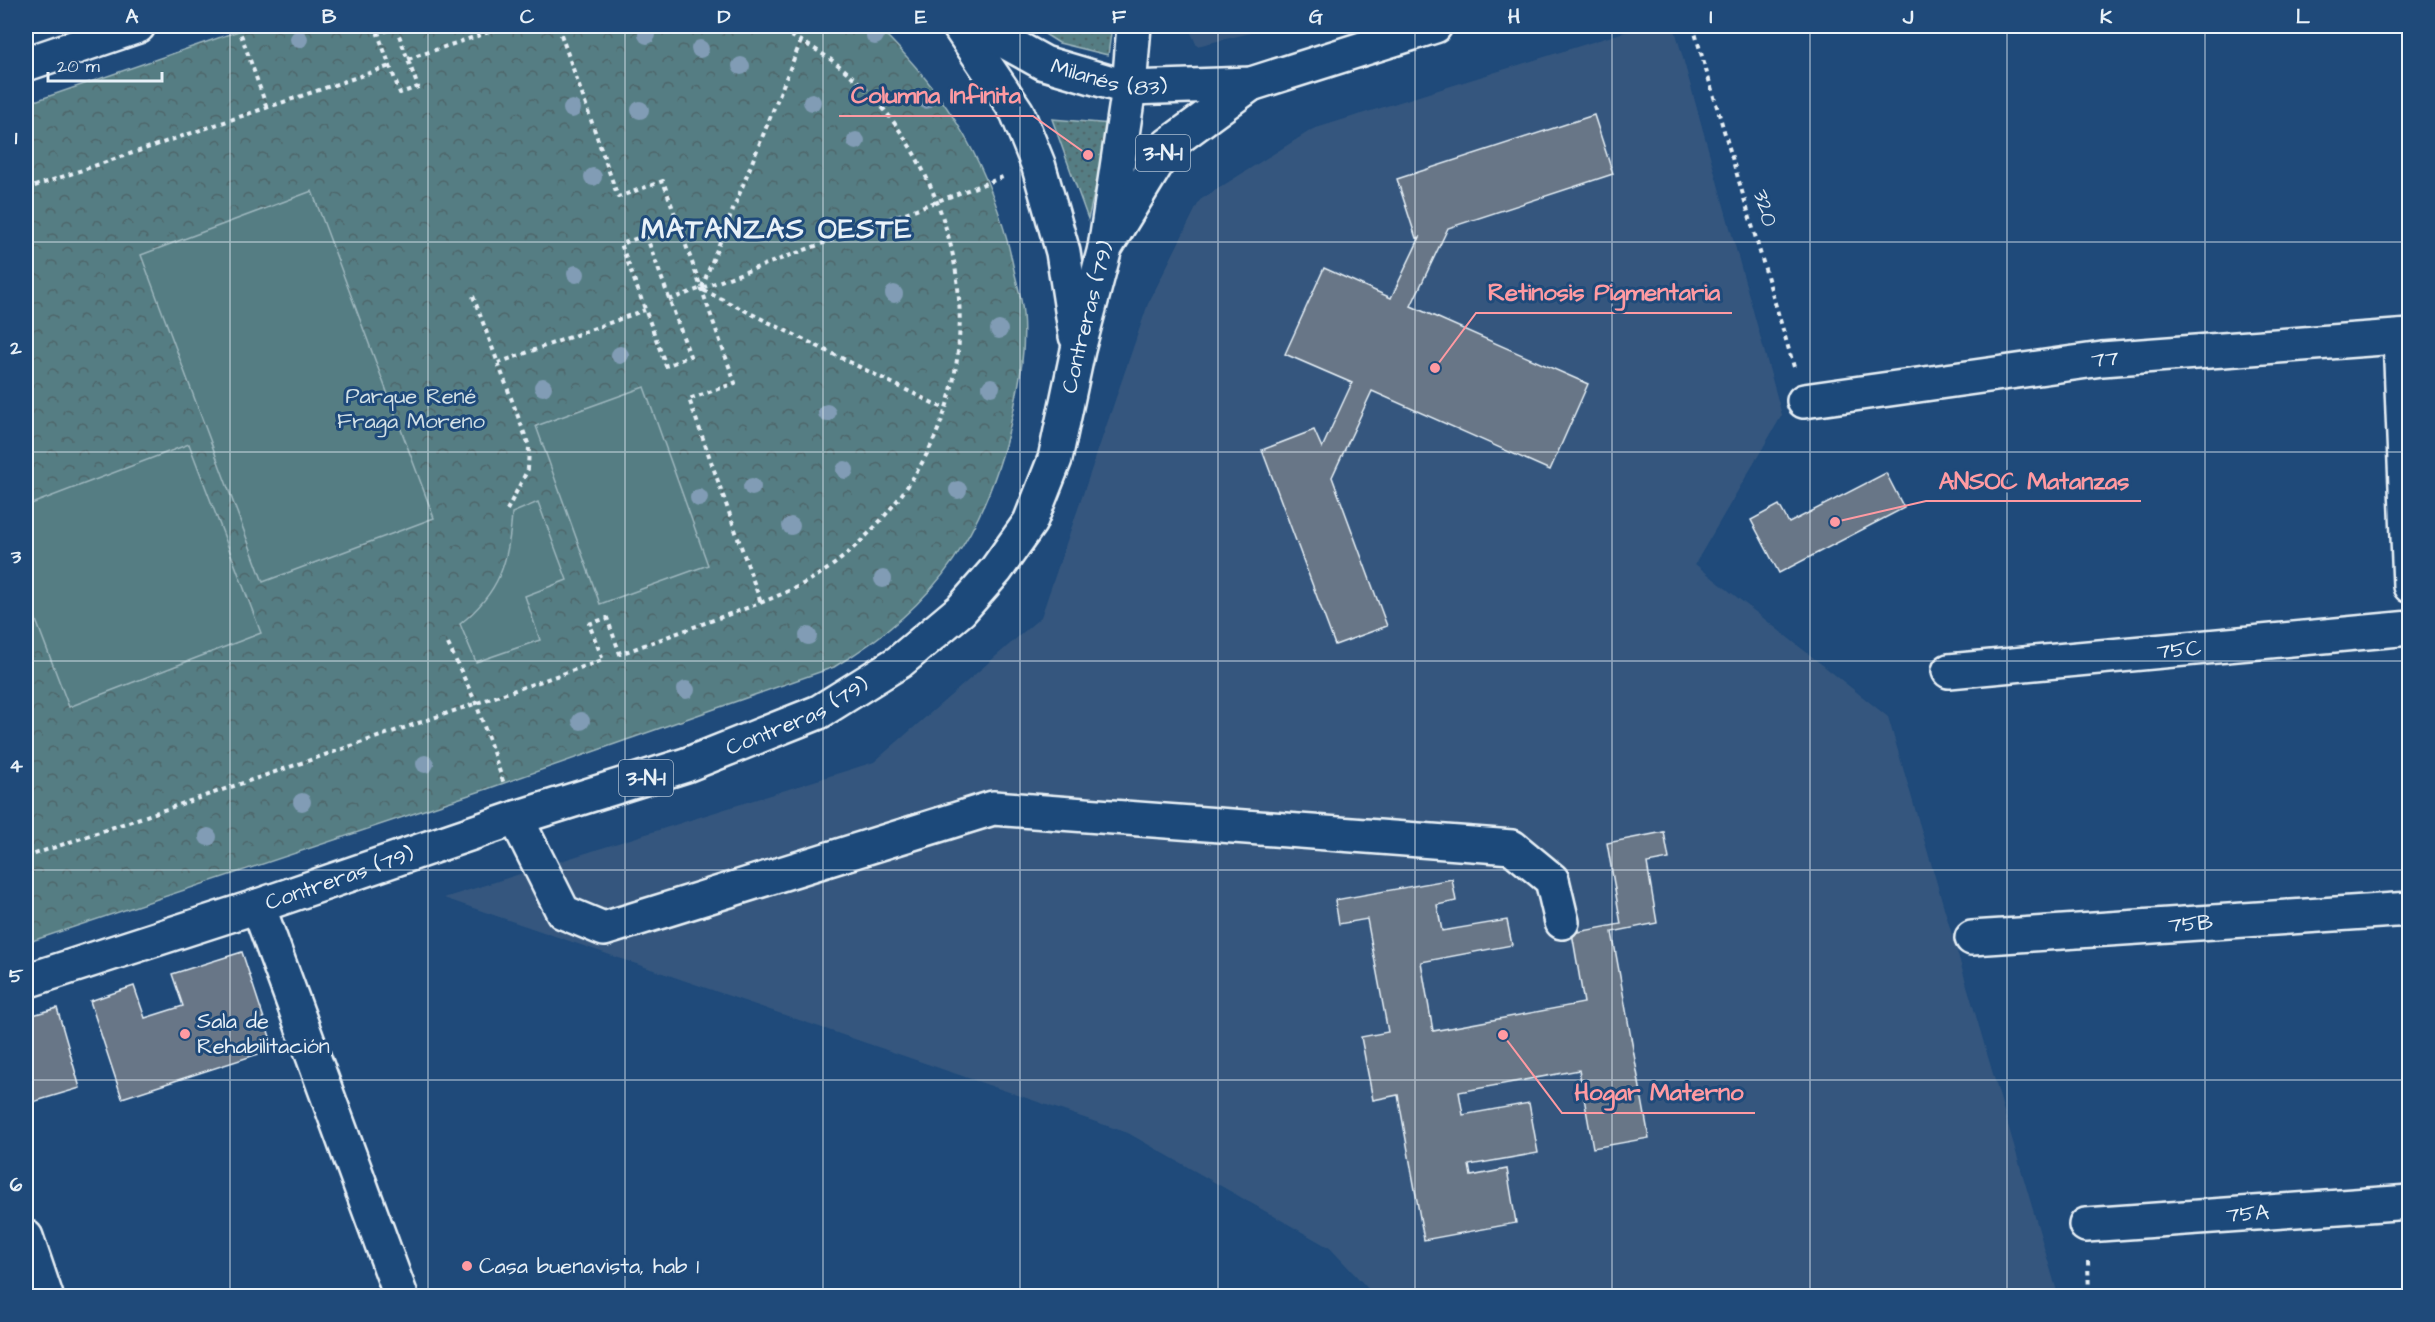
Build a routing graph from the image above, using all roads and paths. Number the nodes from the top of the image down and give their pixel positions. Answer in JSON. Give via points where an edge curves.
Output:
{"nodes":[{"id":1,"x":138,"y":26,"type":"edge"},
{"id":2,"x":238,"y":26,"type":"edge"},
{"id":3,"x":507,"y":26,"type":"edge"},
{"id":4,"x":558,"y":26,"type":"edge"},
{"id":5,"x":771,"y":26,"type":"edge"},
{"id":6,"x":959,"y":26,"type":"edge"},
{"id":7,"x":977,"y":26,"type":"edge"},
{"id":8,"x":1134,"y":26,"type":"edge"},
{"id":9,"x":1435,"y":26,"type":"edge"},
{"id":10,"x":1693,"y":26,"type":"edge"},
{"id":11,"x":801,"y":41,"type":"junction"},
{"id":12,"x":408,"y":59,"type":"junction"},
{"id":13,"x":26,"y":64,"type":"edge"},
{"id":14,"x":390,"y":66,"type":"junction"},
{"id":15,"x":1251,"y":84,"type":"junction"},
{"id":16,"x":1129,"y":88,"type":"junction"},
{"id":17,"x":267,"y":108,"type":"junction"},
{"id":18,"x":1038,"y":164,"type":"junction"},
{"id":19,"x":26,"y":189,"type":"edge"},
{"id":20,"x":937,"y":201,"type":"junction"},
{"id":21,"x":1105,"y":248,"type":"junction"},
{"id":22,"x":702,"y":289,"type":"junction"},
{"id":23,"x":473,"y":296,"type":"dead end"},
{"id":24,"x":669,"y":300,"type":"junction"},
{"id":25,"x":645,"y":310,"type":"junction"},
{"id":26,"x":2405,"y":336,"type":"edge"},
{"id":27,"x":1078,"y":350,"type":"junction"},
{"id":28,"x":498,"y":363,"type":"junction"},
{"id":29,"x":1804,"y":400,"type":"joint"},
{"id":30,"x":945,"y":409,"type":"junction"},
{"id":31,"x":507,"y":510,"type":"dead end"},
{"id":32,"x":2409,"y":586,"type":"edge"},
{"id":33,"x":761,"y":603,"type":"junction"},
{"id":34,"x":2409,"y":628,"type":"edge"},
{"id":35,"x":448,"y":644,"type":"dead end"},
{"id":36,"x":1949,"y":671,"type":"dead end"},
{"id":37,"x":476,"y":703,"type":"junction"},
{"id":38,"x":503,"y":783,"type":"dead end"},
{"id":39,"x":516,"y":818,"type":"junction"},
{"id":40,"x":26,"y":857,"type":"edge"},
{"id":41,"x":258,"y":906,"type":"junction"},
{"id":42,"x":2409,"y":909,"type":"edge"},
{"id":43,"x":1562,"y":922,"type":"dead end"},
{"id":44,"x":1972,"y":938,"type":"dead end"},
{"id":45,"x":26,"y":981,"type":"edge"},
{"id":46,"x":2409,"y":1202,"type":"edge"},
{"id":47,"x":2086,"y":1225,"type":"dead end"},
{"id":48,"x":26,"y":1237,"type":"edge"},
{"id":49,"x":46,"y":1296,"type":"edge"},
{"id":50,"x":402,"y":1296,"type":"edge"}],
"edges":[{"from":1,"to":13,"type":"main road"},
{"from":2,"to":17,"type":"path"},
{"from":3,"to":12,"type":"path"},
{"from":4,"to":22,"type":"path","via":[[618,197],[663,181]]},
{"from":5,"to":11,"type":"path"},
{"from":6,"to":18,"type":"main road","via":[[1017,112]]},
{"from":7,"to":16,"type":"main road","name":"Milanés (83)","number":"3-N-1","via":[[1044,63]]},
{"from":8,"to":16,"type":"main road"},
{"from":9,"to":15,"type":"main road","number":"3-N-1"},
{"from":10,"to":29,"type":"path","name":"320"},
{"from":11,"to":20,"type":"path","via":[[838,64],[883,109],[913,152]]},
{"from":11,"to":22,"type":"path"},
{"from":12,"to":14,"type":"path","via":[[418,87],[400,93]]},
{"from":12,"to":14,"type":"path","via":[[396,27],[378,34]]},
{"from":14,"to":17,"type":"path"},
{"from":15,"to":16,"type":"main road","name":"Milanés (83)","number":"3-N-1"},
{"from":15,"to":21,"type":"main road","name":"Contreras (79)","number":"3-N-1","via":[[1168,145]]},
{"from":16,"to":21,"type":"main road"},
{"from":17,"to":19,"type":"path"},
{"from":18,"to":20,"type":"path"},
{"from":18,"to":27,"type":"main road","via":[[1063,252]]},
{"from":20,"to":22,"type":"path"},
{"from":20,"to":30,"type":"path","via":[[956,263],[960,302],[959,344]]},
{"from":21,"to":27,"type":"main road","name":"Contreras (79)","number":"3-N-1"},
{"from":22,"to":24,"type":"path"},
{"from":22,"to":30,"type":"path"},
{"from":22,"to":33,"type":"path","via":[[735,383],[689,399]]},
{"from":23,"to":28,"type":"path"},
{"from":24,"to":25,"type":"path","via":[[690,356],[666,366]]},
{"from":24,"to":25,"type":"path","via":[[646,236],[621,244]]},
{"from":25,"to":28,"type":"path"},
{"from":26,"to":29,"type":"main road","name":"77","via":[[2102,359]]},
{"from":26,"to":32,"type":"main road"},
{"from":27,"to":39,"type":"main road","name":"Contreras (79)","number":"3-N-1","via":[[1055,459],[1030,522],[961,610],[899,662],[819,712],[686,765]]},
{"from":28,"to":31,"type":"path","via":[[530,452],[528,469]]},
{"from":30,"to":33,"type":"path","via":[[921,467],[870,532],[826,571]]},
{"from":33,"to":37,"type":"path","via":[[620,654],[607,618],[589,624],[603,660]]},
{"from":34,"to":36,"type":"main road","name":"75C"},
{"from":35,"to":37,"type":"path"},
{"from":37,"to":38,"type":"path"},
{"from":37,"to":40,"type":"path"},
{"from":39,"to":41,"type":"main road","name":"Contreras (79)","number":"3-N-1"},
{"from":39,"to":43,"type":"main road","via":[[563,912],[604,929],[993,808],[1512,847],[1552,880]]},
{"from":41,"to":45,"type":"main road","name":"Contreras (79)","number":"3-N-1"},
{"from":41,"to":50,"type":"main road"},
{"from":42,"to":44,"type":"main road","name":"75B"},
{"from":46,"to":47,"type":"main road","name":"75A"},
{"from":48,"to":49,"type":"main road"}]}
